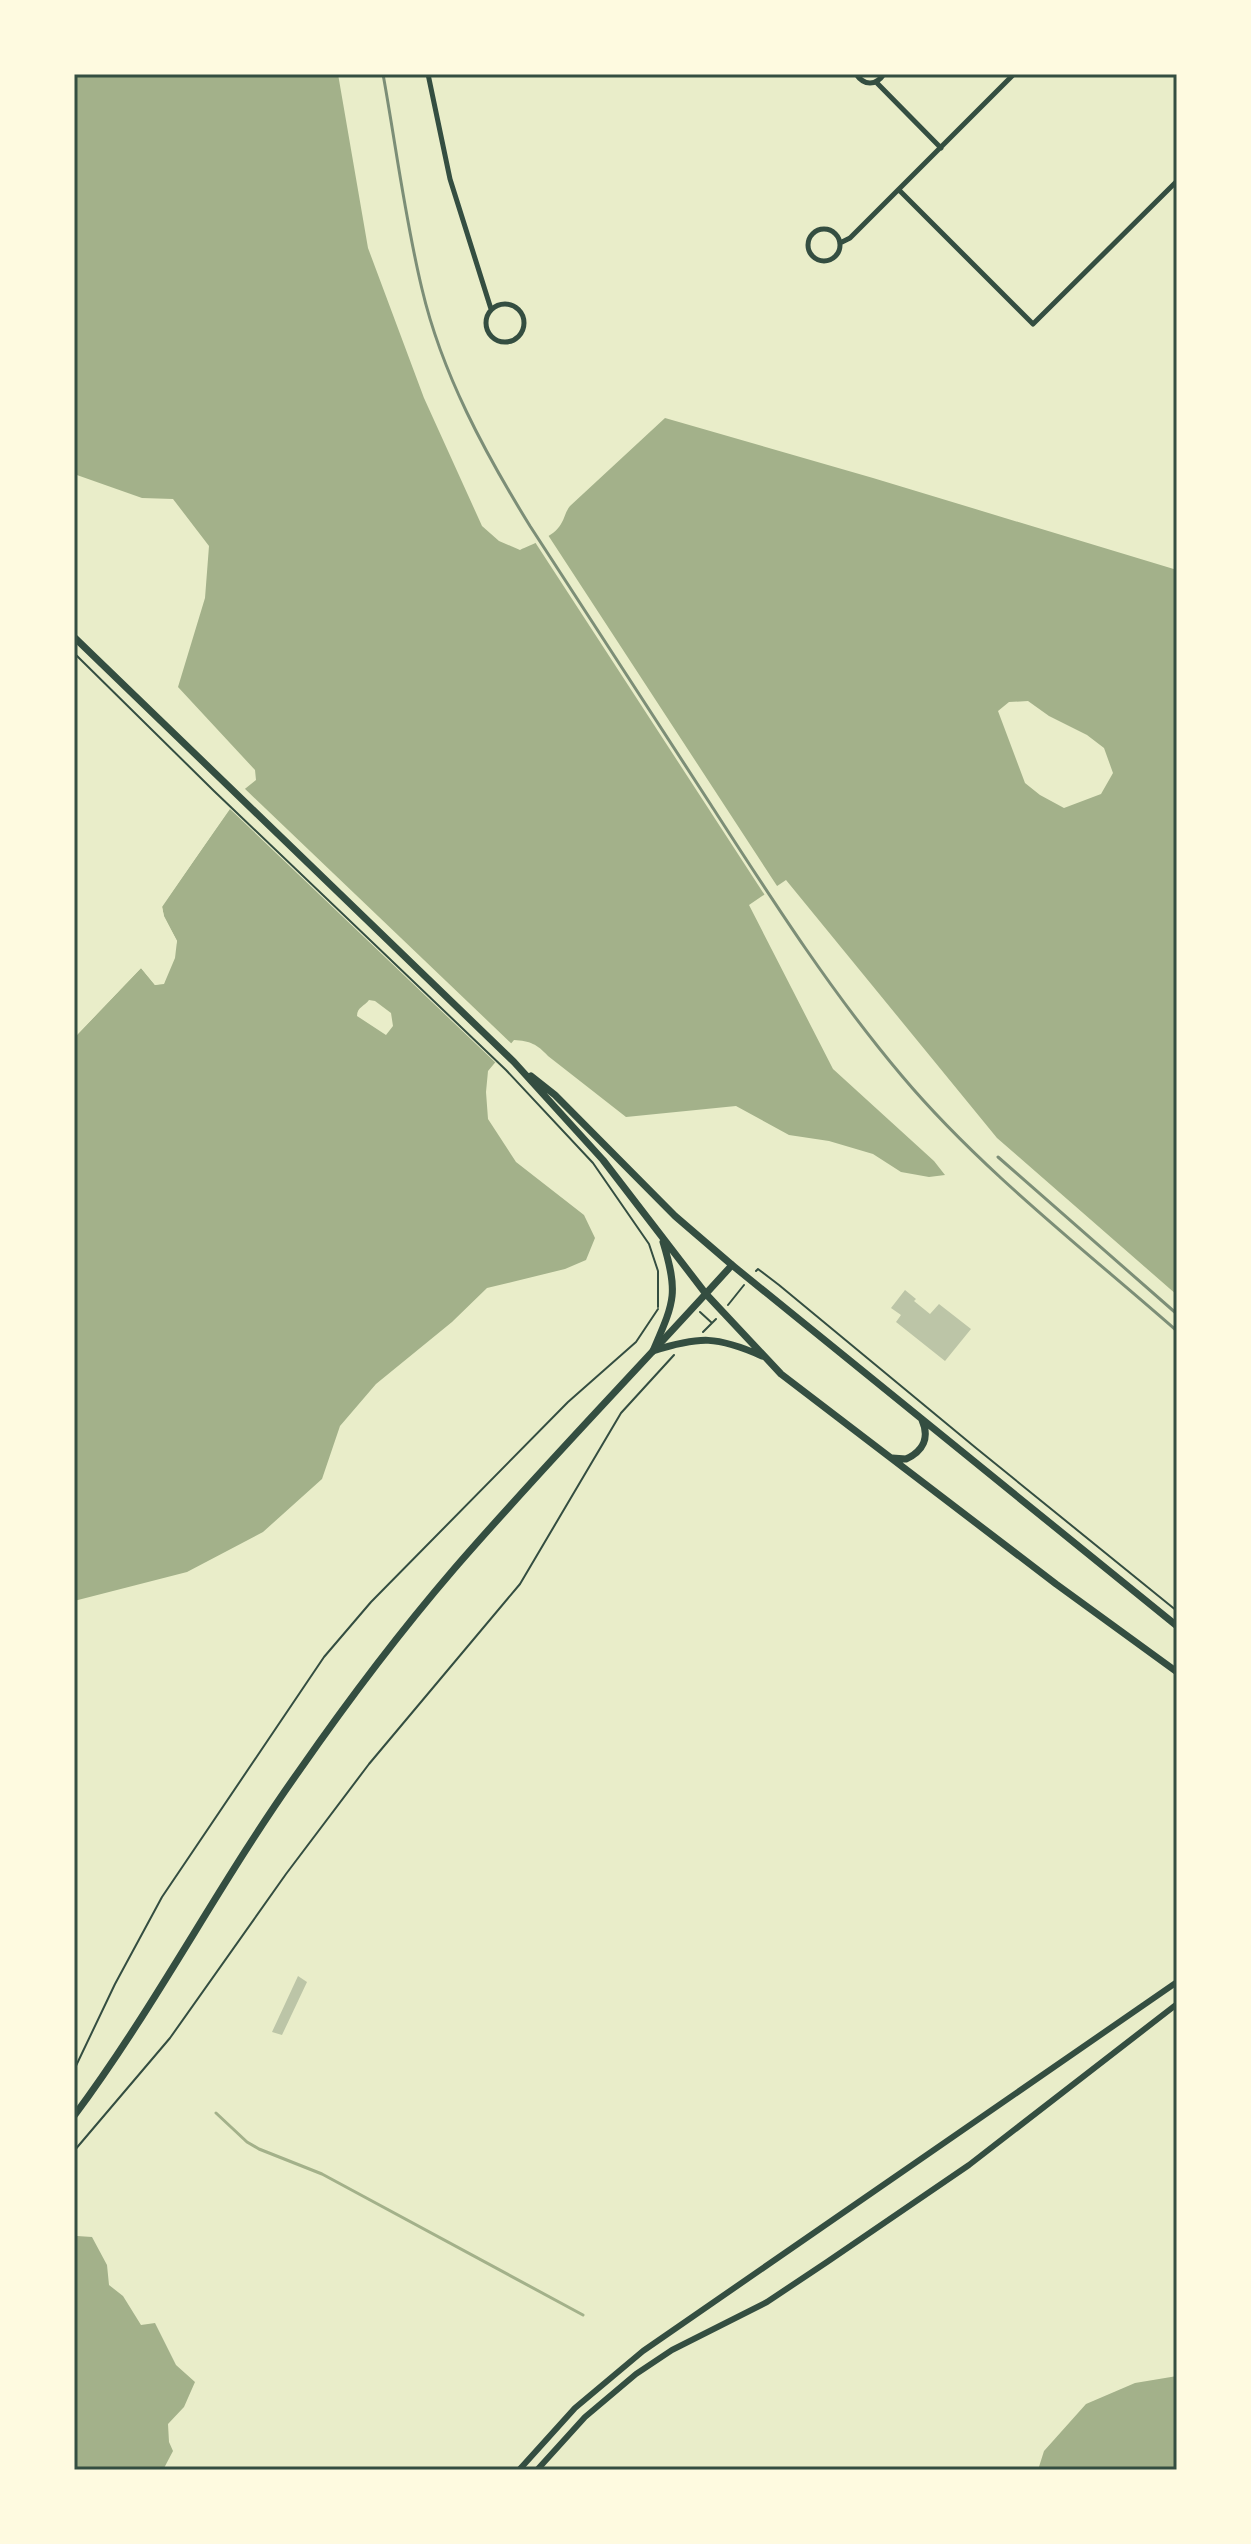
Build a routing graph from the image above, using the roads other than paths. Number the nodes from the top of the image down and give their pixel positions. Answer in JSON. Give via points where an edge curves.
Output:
{"nodes":[{"id":1,"x":428,"y":74,"type":"edge"},
{"id":2,"x":856,"y":74,"type":"edge"},
{"id":3,"x":884,"y":74,"type":"edge"},
{"id":4,"x":1014,"y":74,"type":"edge"},
{"id":5,"x":876,"y":82,"type":"junction"},
{"id":6,"x":941,"y":148,"type":"junction"},
{"id":7,"x":1177,"y":181,"type":"edge"},
{"id":8,"x":899,"y":190,"type":"junction"},
{"id":9,"x":840,"y":243,"type":"junction"},
{"id":10,"x":491,"y":309,"type":"junction"},
{"id":11,"x":74,"y":637,"type":"edge"},
{"id":12,"x":514,"y":1062,"type":"junction"},
{"id":13,"x":661,"y":1236,"type":"junction"},
{"id":14,"x":732,"y":1265,"type":"junction"},
{"id":15,"x":706,"y":1294,"type":"junction"},
{"id":16,"x":653,"y":1351,"type":"junction"},
{"id":17,"x":765,"y":1358,"type":"junction"},
{"id":18,"x":919,"y":1415,"type":"junction"},
{"id":19,"x":886,"y":1456,"type":"junction"},
{"id":20,"x":1177,"y":1626,"type":"edge"},
{"id":21,"x":1177,"y":1672,"type":"edge"},
{"id":22,"x":1177,"y":1982,"type":"edge"},
{"id":23,"x":1177,"y":2004,"type":"edge"},
{"id":24,"x":74,"y":2116,"type":"edge"},
{"id":25,"x":519,"y":2470,"type":"edge"},
{"id":26,"x":537,"y":2470,"type":"edge"}],
"edges":[{"from":1,"to":10,"type":"street","via":[[450,179]]},
{"from":2,"to":5,"type":"street","via":[[862,82]]},
{"from":3,"to":5,"type":"street"},
{"from":4,"to":6,"type":"street"},
{"from":5,"to":6,"type":"street"},
{"from":6,"to":8,"type":"street"},
{"from":7,"to":8,"type":"street","via":[[1033,324]]},
{"from":8,"to":9,"type":"street"},
{"from":9,"to":9,"type":"street","via":[[835,257],[825,261],[808,248],[811,235],[822,229],[835,233]]},
{"from":10,"to":10,"type":"street","via":[[486,320],[495,340],[506,342],[520,335],[524,320],[516,307],[501,304]]},
{"from":11,"to":12,"type":"main road"},
{"from":12,"to":13,"type":"main road","via":[[603,1160]]},
{"from":12,"to":14,"type":"main road"},
{"from":13,"to":15,"type":"main road"},
{"from":13,"to":16,"type":"main road","via":[[674,1286]]},
{"from":14,"to":15,"type":"main road"},
{"from":14,"to":18,"type":"main road"},
{"from":15,"to":16,"type":"main road"},
{"from":15,"to":17,"type":"main road"},
{"from":16,"to":17,"type":"main road","via":[[702,1339],[733,1344]]},
{"from":16,"to":24,"type":"main road","via":[[451,1572],[362,1685],[274,1807]]},
{"from":17,"to":19,"type":"main road"},
{"from":18,"to":19,"type":"main road","via":[[926,1429],[922,1447],[906,1459]]},
{"from":18,"to":20,"type":"main road"},
{"from":19,"to":21,"type":"main road"},
{"from":22,"to":25,"type":"street","via":[[643,2351],[575,2408]]},
{"from":23,"to":26,"type":"street","via":[[969,2165],[809,2275],[636,2374],[585,2417]]}]}
